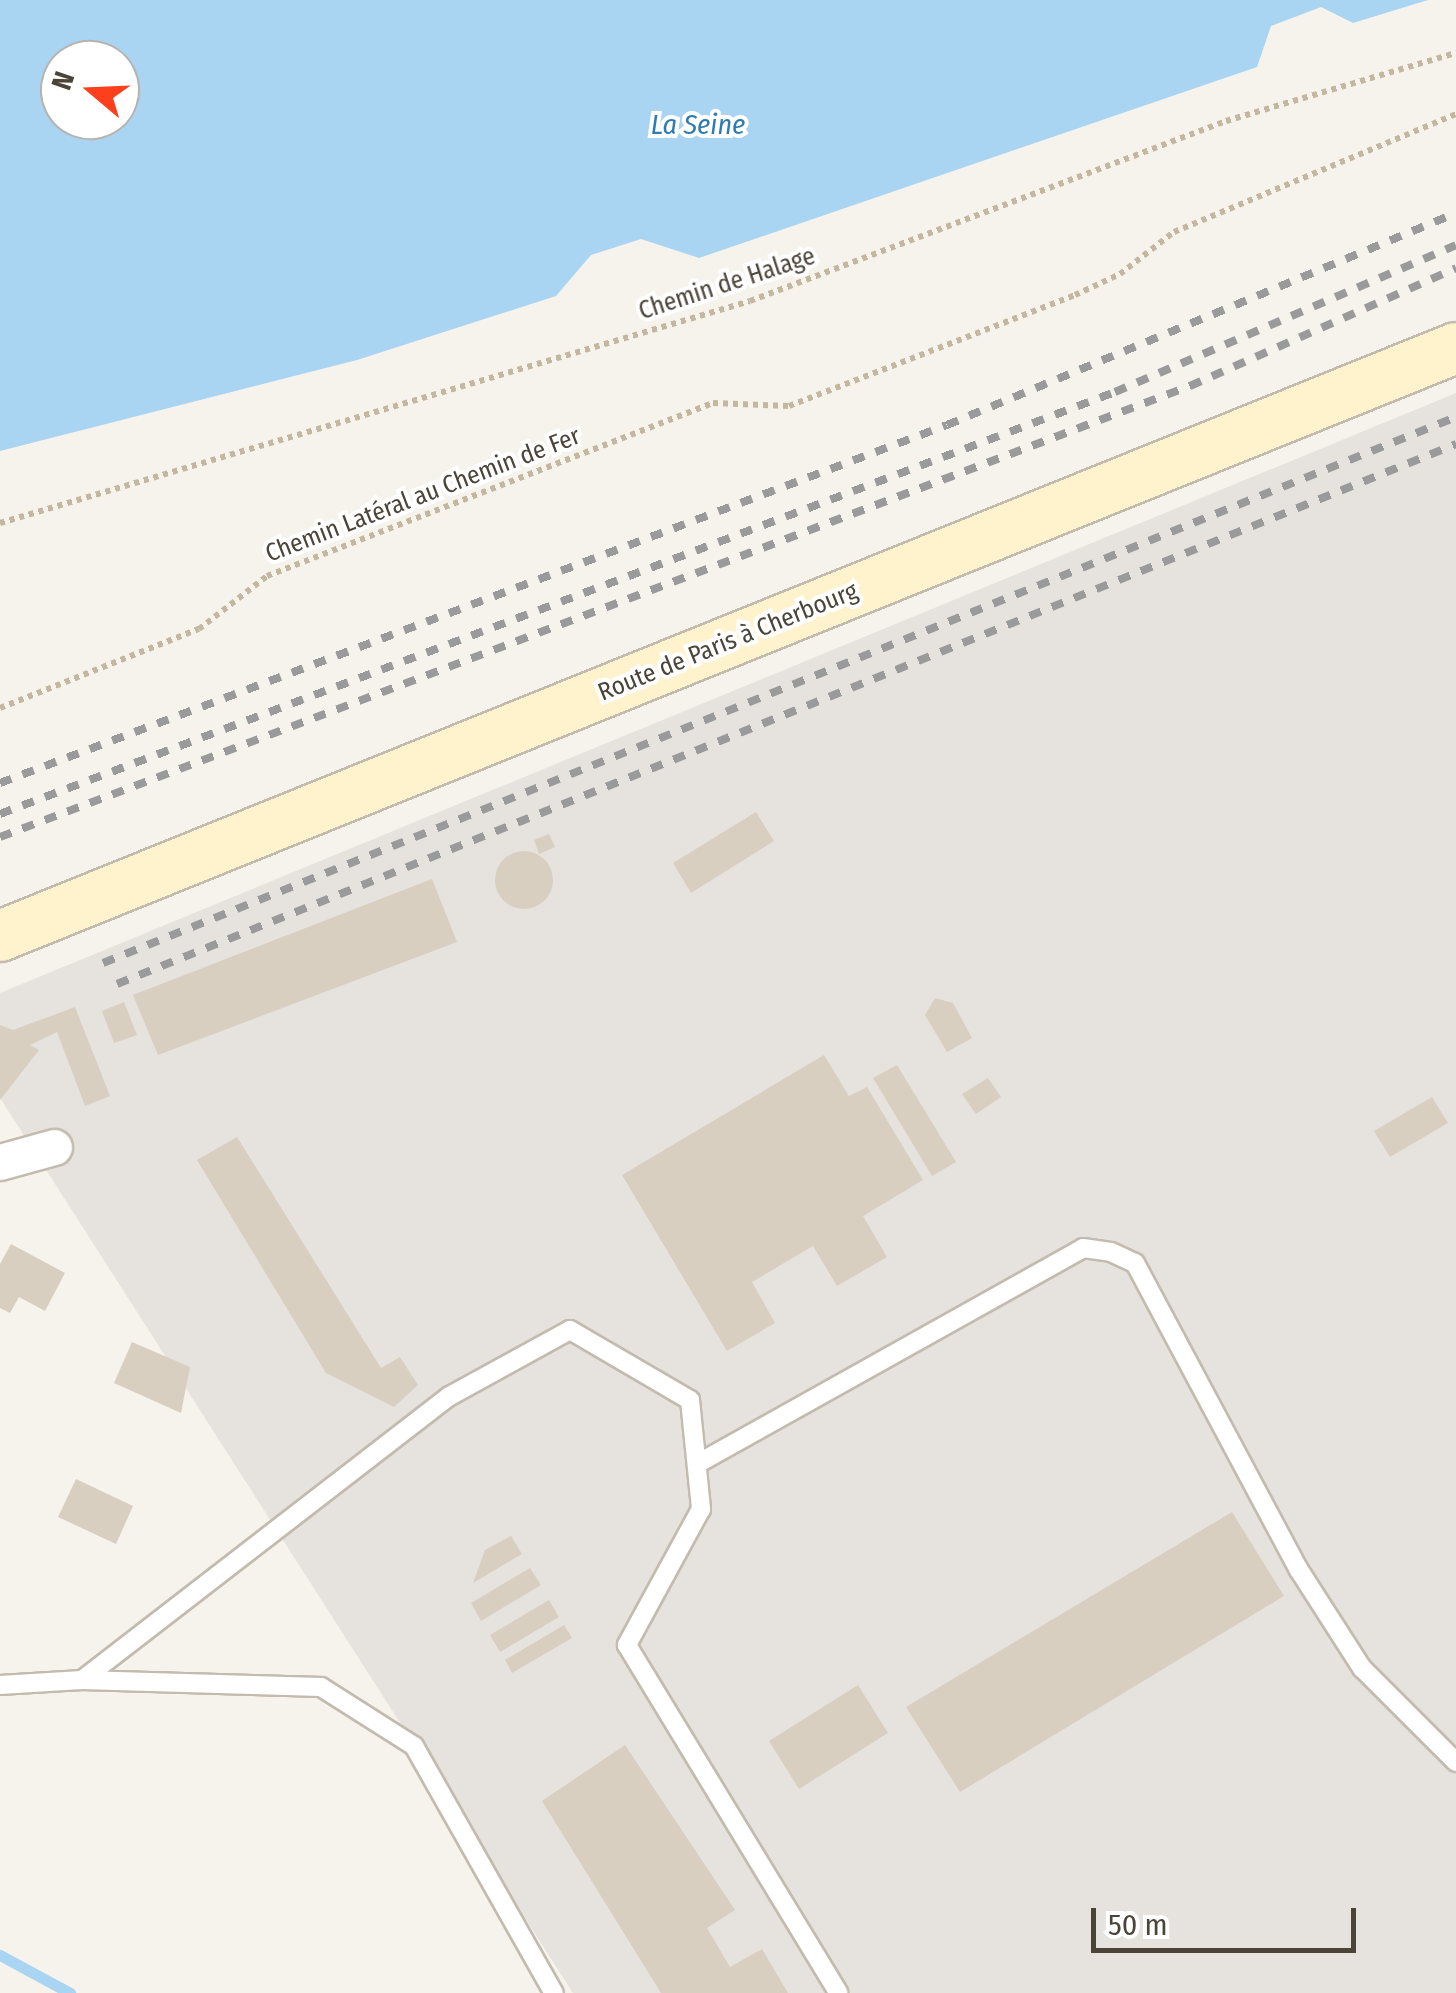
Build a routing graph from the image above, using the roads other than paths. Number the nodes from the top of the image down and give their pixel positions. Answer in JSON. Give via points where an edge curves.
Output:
{"nodes":[{"id":1,"x":1456,"y":348,"type":"edge"},
{"id":2,"x":0,"y":936,"type":"edge"},
{"id":3,"x":54,"y":1147,"type":"dead end"},
{"id":4,"x":0,"y":1162,"type":"edge"},
{"id":5,"x":697,"y":1464,"type":"junction"},
{"id":6,"x":82,"y":1680,"type":"junction"},
{"id":7,"x":0,"y":1686,"type":"edge"},
{"id":8,"x":1456,"y":1762,"type":"edge"},
{"id":9,"x":554,"y":1993,"type":"edge"},
{"id":10,"x":839,"y":1993,"type":"edge"}],
"edges":[{"from":1,"to":2,"type":"main road","name":"Route de Paris à Cherbourg"},
{"from":3,"to":4,"type":"street"},
{"from":5,"to":6,"type":"lane","via":[[690,1400],[570,1330],[448,1397]]},
{"from":5,"to":8,"type":"lane","via":[[1082,1248],[1111,1252],[1135,1263],[1299,1570],[1362,1668]]},
{"from":5,"to":10,"type":"lane","via":[[702,1509],[628,1646]]},
{"from":6,"to":7,"type":"lane"},
{"from":6,"to":9,"type":"lane","via":[[321,1687],[414,1746]]}]}
